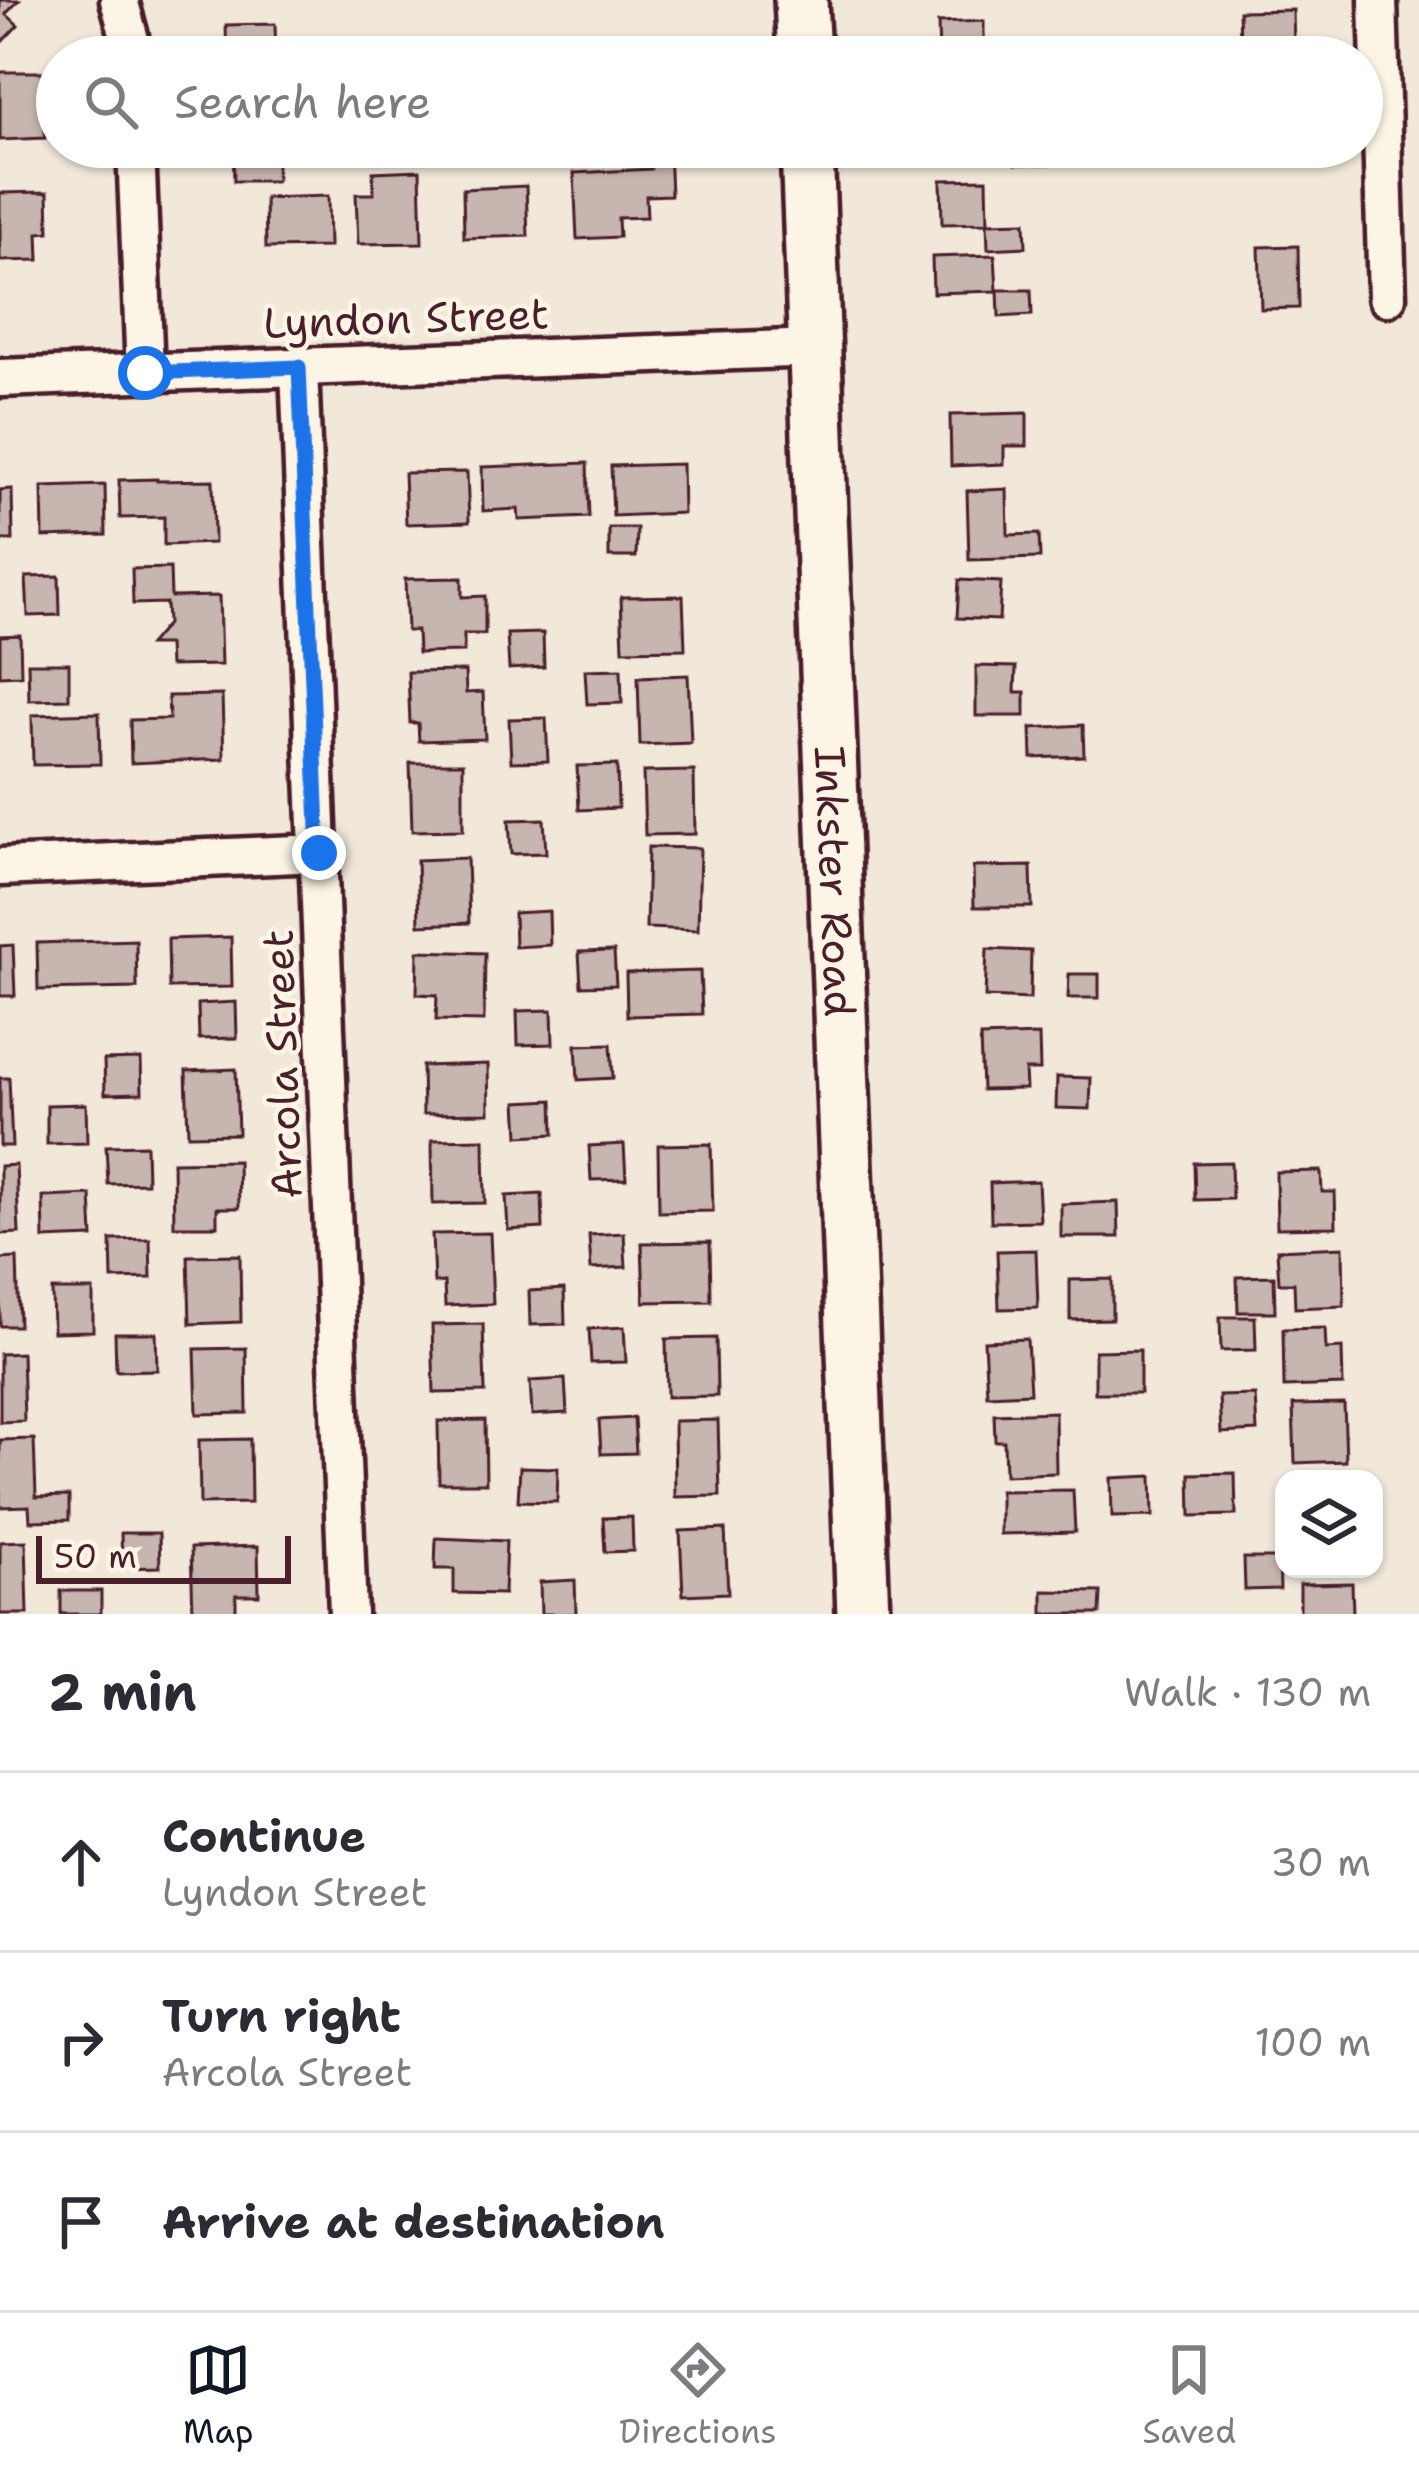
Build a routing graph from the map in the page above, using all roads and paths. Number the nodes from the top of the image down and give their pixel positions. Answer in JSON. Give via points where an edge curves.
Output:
{"nodes":[{"id":1,"x":119,"y":0,"type":"edge"},
{"id":2,"x":802,"y":0,"type":"edge"},
{"id":3,"x":1378,"y":0,"type":"edge"},
{"id":4,"x":127,"y":36,"type":"edge"},
{"id":5,"x":803,"y":36,"type":"edge"},
{"id":6,"x":1379,"y":36,"type":"edge"},
{"id":7,"x":1383,"y":165,"type":"edge"},
{"id":8,"x":137,"y":168,"type":"edge"},
{"id":9,"x":808,"y":168,"type":"edge"},
{"id":10,"x":1387,"y":297,"type":"dead end"},
{"id":11,"x":815,"y":348,"type":"junction"},
{"id":12,"x":299,"y":367,"type":"junction"},
{"id":13,"x":145,"y":373,"type":"junction"},
{"id":14,"x":0,"y":378,"type":"edge"},
{"id":15,"x":319,"y":853,"type":"junction"},
{"id":16,"x":0,"y":867,"type":"edge"},
{"id":17,"x":348,"y":1614,"type":"edge"},
{"id":18,"x":863,"y":1614,"type":"edge"}],
"edges":[{"from":1,"to":4,"type":"street"},
{"from":2,"to":5,"type":"main road"},
{"from":3,"to":6,"type":"street"},
{"from":7,"to":10,"type":"street"},
{"from":8,"to":13,"type":"street"},
{"from":9,"to":11,"type":"main road","name":"Inkster Road"},
{"from":11,"to":12,"type":"street","name":"Lyndon Street"},
{"from":11,"to":18,"type":"main road","name":"Inkster Road"},
{"from":12,"to":13,"type":"street","name":"Lyndon Street"},
{"from":12,"to":15,"type":"street","name":"Arcola Street"},
{"from":13,"to":14,"type":"street","name":"Lyndon Street"},
{"from":15,"to":16,"type":"street"},
{"from":15,"to":17,"type":"street","name":"Arcola Street"}]}
